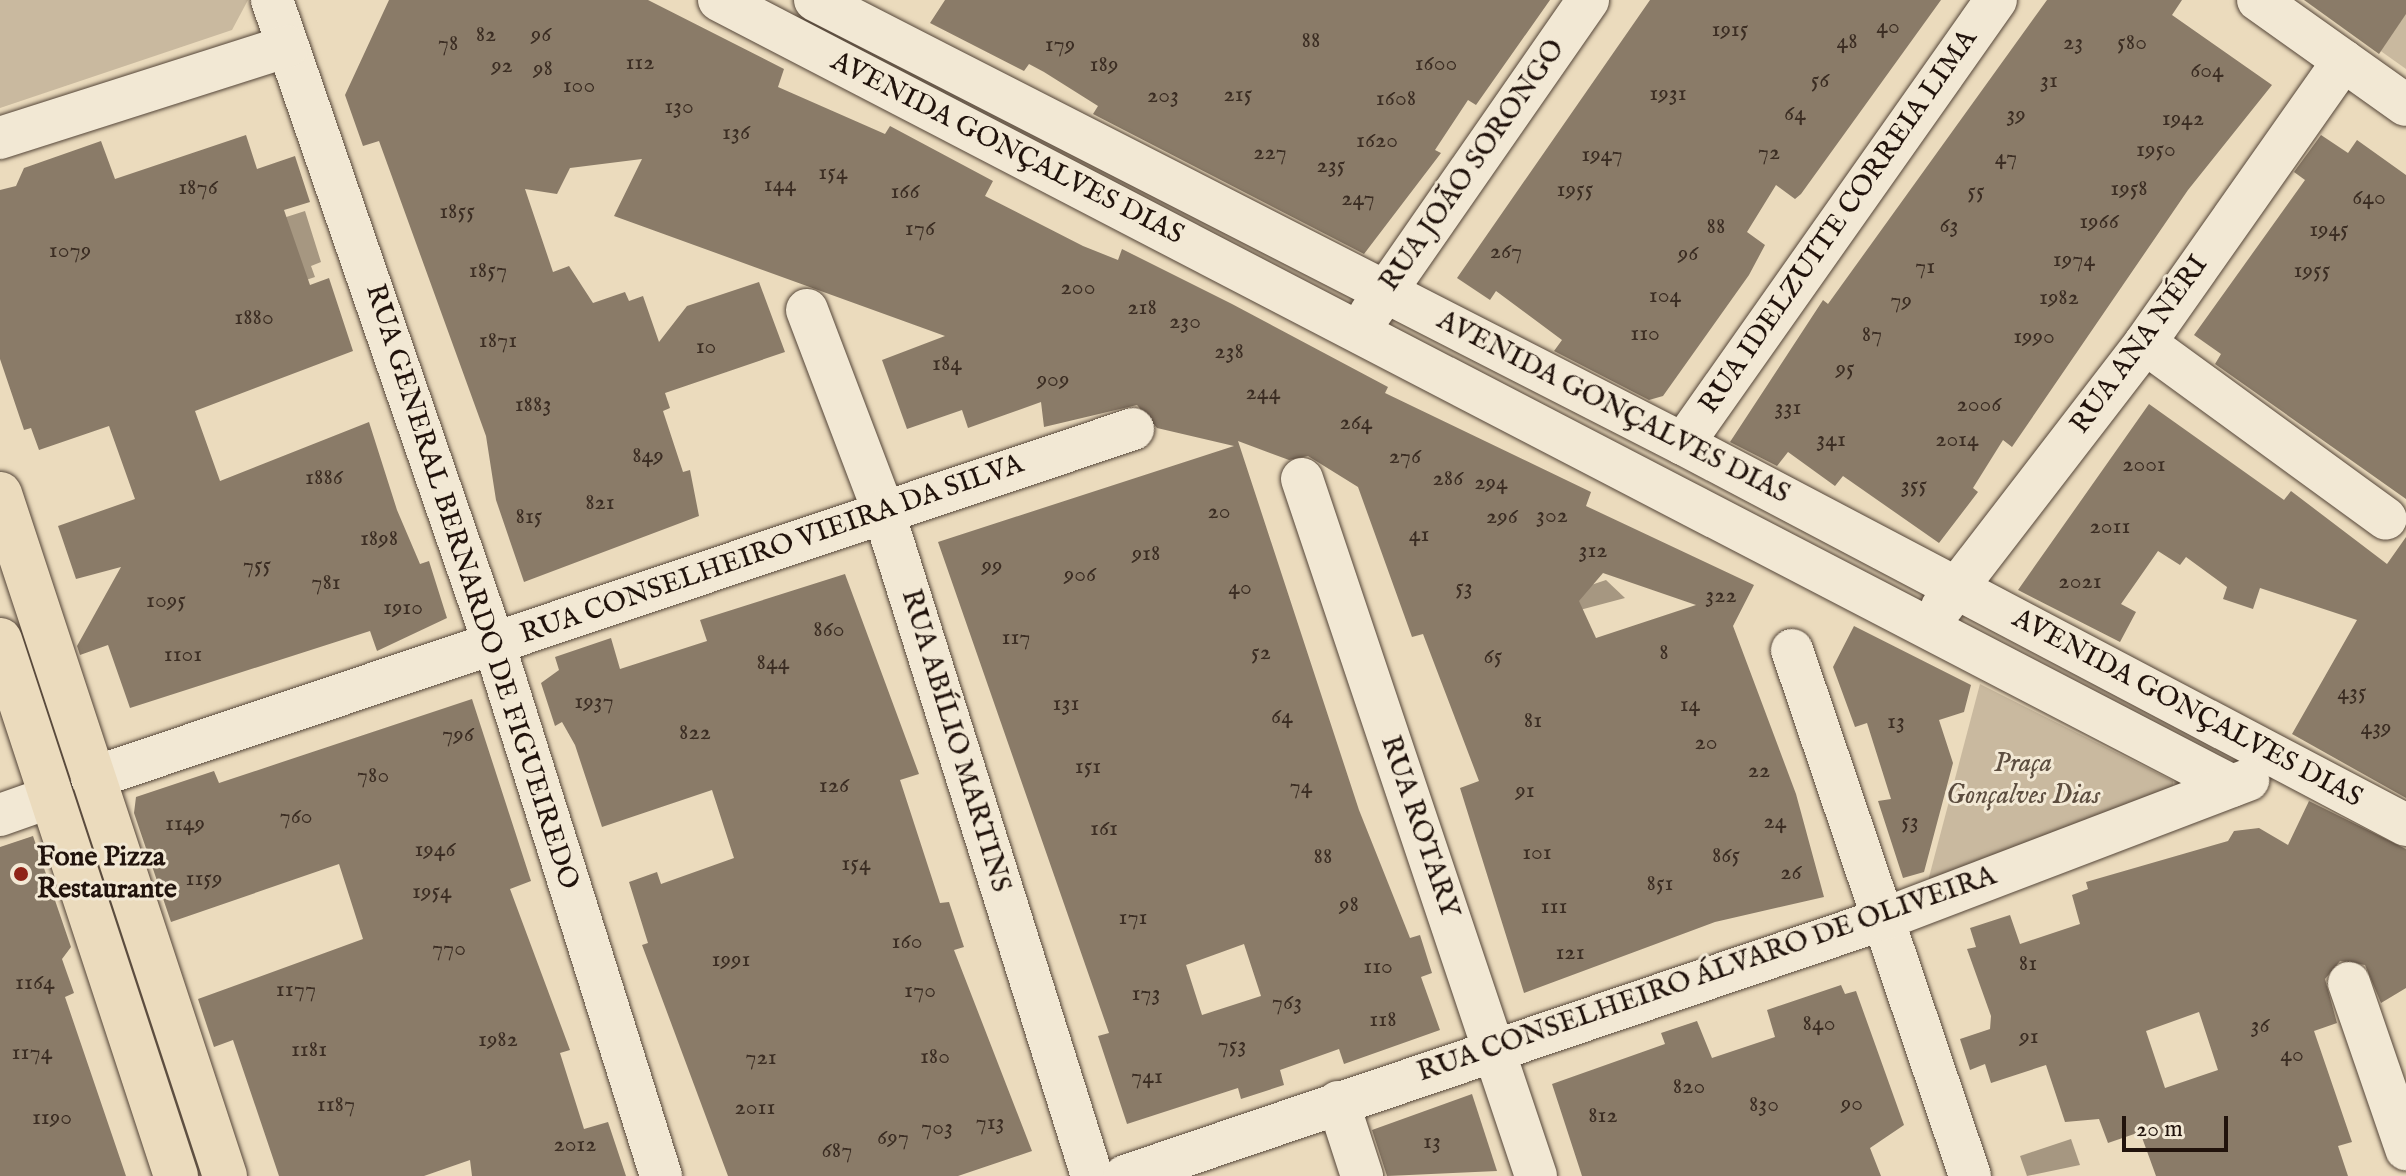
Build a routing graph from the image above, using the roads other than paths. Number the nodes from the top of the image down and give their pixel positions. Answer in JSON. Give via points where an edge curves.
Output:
{"nodes":[{"id":1,"x":272,"y":0,"type":"edge"},
{"id":2,"x":719,"y":0,"type":"edge"},
{"id":3,"x":815,"y":0,"type":"edge"},
{"id":4,"x":1588,"y":0,"type":"edge"},
{"id":5,"x":1996,"y":0,"type":"edge"},
{"id":6,"x":2258,"y":0,"type":"edge"},
{"id":7,"x":780,"y":13,"type":"edge"},
{"id":8,"x":288,"y":46,"type":"junction"},
{"id":9,"x":2343,"y":61,"type":"junction"},
{"id":10,"x":2406,"y":105,"type":"edge"},
{"id":11,"x":0,"y":138,"type":"edge"},
{"id":12,"x":1387,"y":292,"type":"junction"},
{"id":13,"x":807,"y":310,"type":"dead end"},
{"id":14,"x":1357,"y":330,"type":"junction"},
{"id":15,"x":2145,"y":343,"type":"junction"},
{"id":16,"x":1133,"y":429,"type":"dead end"},
{"id":17,"x":1683,"y":444,"type":"junction"},
{"id":18,"x":1302,"y":479,"type":"dead end"},
{"id":19,"x":0,"y":494,"type":"edge"},
{"id":20,"x":883,"y":510,"type":"junction"},
{"id":21,"x":2386,"y":519,"type":"dead end"},
{"id":22,"x":1957,"y":587,"type":"junction"},
{"id":23,"x":1929,"y":624,"type":"junction"},
{"id":24,"x":0,"y":640,"type":"edge"},
{"id":25,"x":494,"y":644,"type":"junction"},
{"id":26,"x":1792,"y":650,"type":"dead end"},
{"id":27,"x":2286,"y":764,"type":"junction"},
{"id":28,"x":92,"y":778,"type":"junction"},
{"id":29,"x":2232,"y":786,"type":"junction"},
{"id":30,"x":51,"y":797,"type":"junction"},
{"id":31,"x":0,"y":815,"type":"edge"},
{"id":32,"x":2406,"y":825,"type":"edge"},
{"id":33,"x":1884,"y":919,"type":"junction"},
{"id":34,"x":2349,"y":983,"type":"dead end"},
{"id":35,"x":1494,"y":1049,"type":"junction"},
{"id":36,"x":1338,"y":1102,"type":"junction"},
{"id":37,"x":2406,"y":1149,"type":"edge"},
{"id":38,"x":176,"y":1176,"type":"edge"},
{"id":39,"x":225,"y":1176,"type":"edge"},
{"id":40,"x":661,"y":1176,"type":"edge"},
{"id":41,"x":1092,"y":1176,"type":"edge"},
{"id":42,"x":1125,"y":1176,"type":"edge"},
{"id":43,"x":1362,"y":1176,"type":"edge"},
{"id":44,"x":1536,"y":1176,"type":"edge"},
{"id":45,"x":1970,"y":1176,"type":"edge"}],
"edges":[{"from":1,"to":8,"type":"street","name":"RUA GENERAL BERNARDO DE FIGUEIREDO"},
{"from":2,"to":7,"type":"street","name":"AVENIDA GONÇALVES DIAS"},
{"from":3,"to":12,"type":"street","name":"AVENIDA GONÇALVES DIAS"},
{"from":4,"to":12,"type":"street","name":"RUA JOÃO SORONGO"},
{"from":5,"to":17,"type":"street","name":"RUA IDELZUITE CORREIA LIMA"},
{"from":6,"to":9,"type":"street"},
{"from":7,"to":14,"type":"street","name":"AVENIDA GONÇALVES DIAS"},
{"from":8,"to":11,"type":"street"},
{"from":8,"to":25,"type":"street","name":"RUA GENERAL BERNARDO DE FIGUEIREDO"},
{"from":9,"to":10,"type":"street"},
{"from":9,"to":15,"type":"street","name":"RUA ANA NÉRI"},
{"from":12,"to":14,"type":"street","name":"RUA JOÃO SORONGO"},
{"from":12,"to":17,"type":"street","name":"AVENIDA GONÇALVES DIAS"},
{"from":13,"to":20,"type":"street","name":"RUA ABÍLIO MARTINS"},
{"from":14,"to":23,"type":"street","name":"AVENIDA GONÇALVES DIAS"},
{"from":15,"to":21,"type":"street"},
{"from":15,"to":22,"type":"street","name":"RUA ANA NÉRI"},
{"from":16,"to":20,"type":"street","name":"RUA CONSELHEIRO VIEIRA DA SILVA"},
{"from":17,"to":22,"type":"street","name":"AVENIDA GONÇALVES DIAS"},
{"from":18,"to":35,"type":"street","name":"RUA ROTARY"},
{"from":19,"to":28,"type":"main road"},
{"from":20,"to":25,"type":"street","name":"RUA CONSELHEIRO VIEIRA DA SILVA"},
{"from":20,"to":41,"type":"street","name":"RUA ABÍLIO MARTINS"},
{"from":22,"to":23,"type":"street","name":"RUA ANA NÉRI"},
{"from":22,"to":27,"type":"street","name":"AVENIDA GONÇALVES DIAS"},
{"from":23,"to":29,"type":"street","name":"AVENIDA GONÇALVES DIAS"},
{"from":24,"to":30,"type":"main road"},
{"from":25,"to":28,"type":"street","name":"RUA CONSELHEIRO VIEIRA DA SILVA"},
{"from":25,"to":40,"type":"street","name":"RUA GENERAL BERNARDO DE FIGUEIREDO"},
{"from":26,"to":33,"type":"street"},
{"from":27,"to":29,"type":"street","name":"RUA CONSELHEIRO ÁLVARO DE OLIVEIRA"},
{"from":27,"to":32,"type":"street","name":"AVENIDA GONÇALVES DIAS"},
{"from":28,"to":39,"type":"main road"},
{"from":29,"to":33,"type":"street","name":"RUA CONSELHEIRO ÁLVARO DE OLIVEIRA"},
{"from":30,"to":31,"type":"street"},
{"from":30,"to":38,"type":"main road"},
{"from":33,"to":35,"type":"street","name":"RUA CONSELHEIRO ÁLVARO DE OLIVEIRA"},
{"from":33,"to":45,"type":"street"},
{"from":34,"to":37,"type":"street"},
{"from":35,"to":36,"type":"street","name":"RUA CONSELHEIRO ÁLVARO DE OLIVEIRA"},
{"from":35,"to":44,"type":"street","name":"RUA ROTARY"},
{"from":36,"to":42,"type":"street","name":"RUA CONSELHEIRO ÁLVARO DE OLIVEIRA"},
{"from":36,"to":43,"type":"street"}]}
